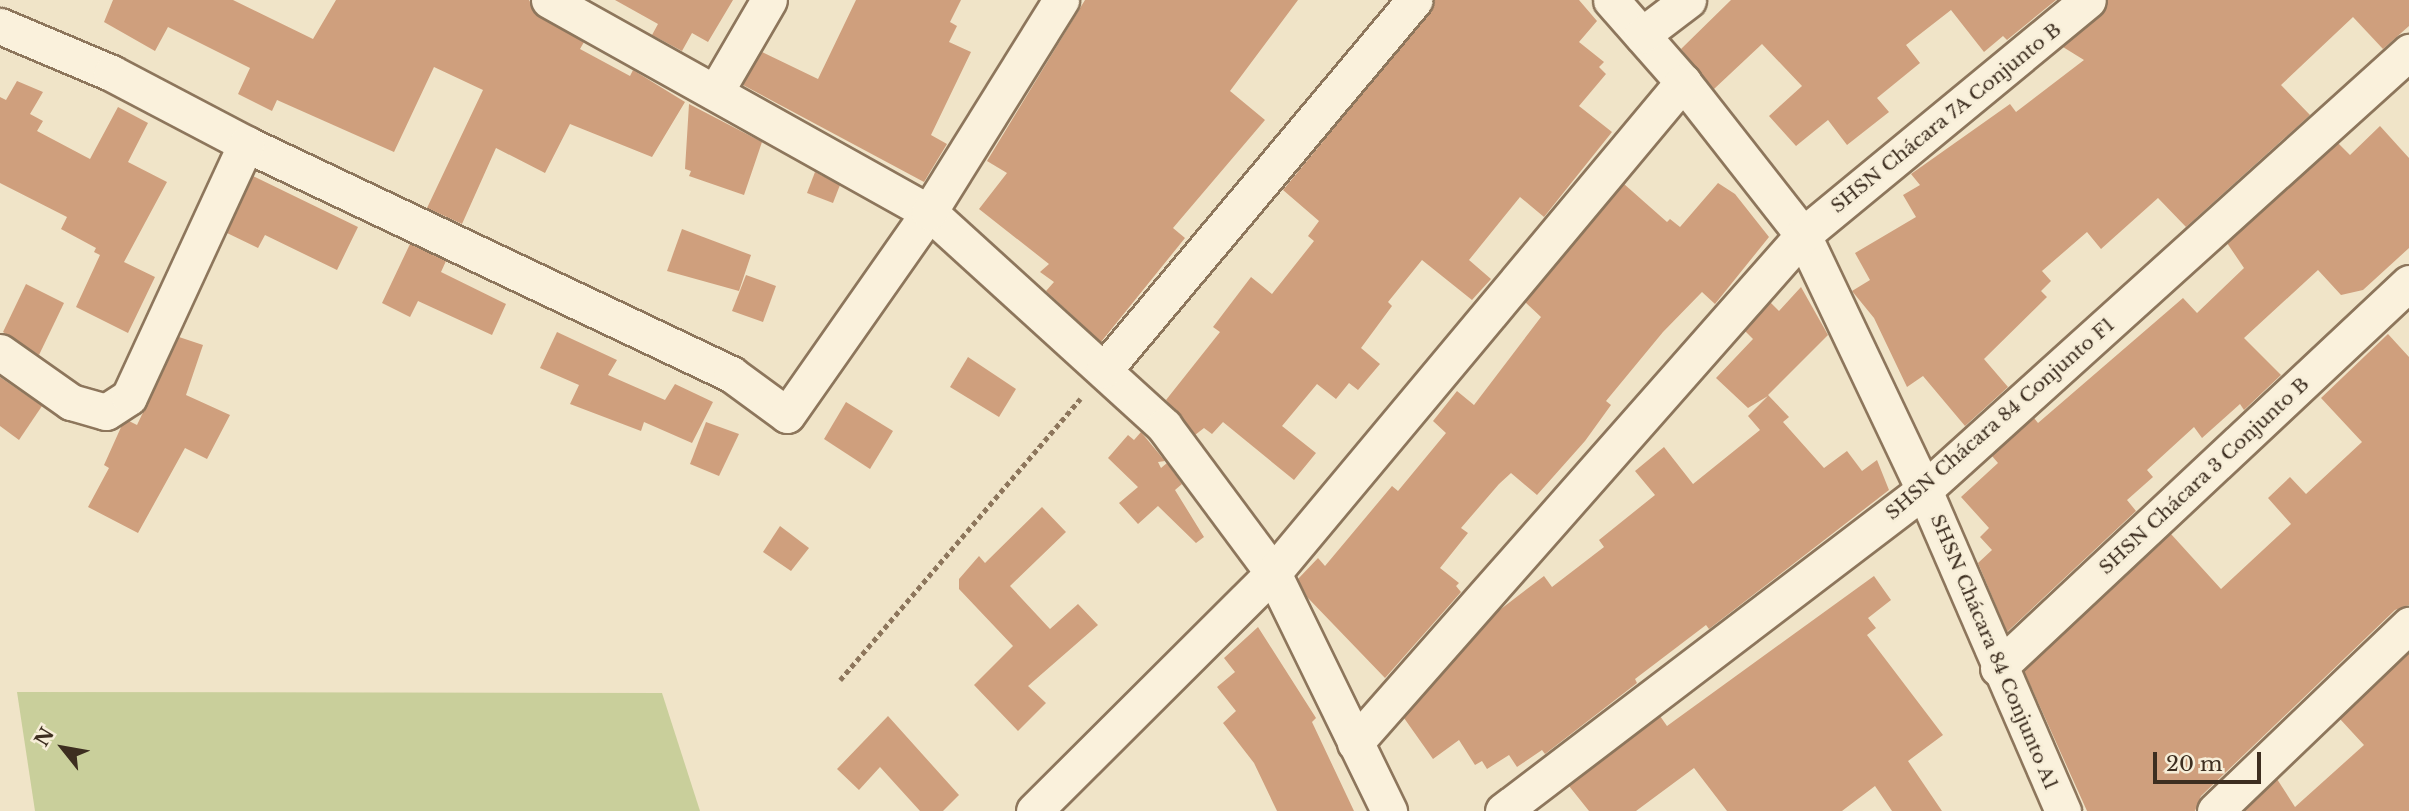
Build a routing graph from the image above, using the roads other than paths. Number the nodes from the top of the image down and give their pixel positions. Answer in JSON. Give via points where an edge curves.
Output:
{"nodes":[{"id":1,"x":549,"y":0,"type":"edge"},
{"id":2,"x":769,"y":0,"type":"edge"},
{"id":3,"x":1061,"y":0,"type":"edge"},
{"id":4,"x":1414,"y":0,"type":"edge"},
{"id":5,"x":1611,"y":0,"type":"edge"},
{"id":6,"x":1688,"y":0,"type":"edge"},
{"id":7,"x":2088,"y":0,"type":"edge"},
{"id":8,"x":0,"y":26,"type":"edge"},
{"id":9,"x":1642,"y":35,"type":"junction"},
{"id":10,"x":2409,"y":52,"type":"edge"},
{"id":11,"x":1683,"y":82,"type":"junction"},
{"id":12,"x":716,"y":91,"type":"junction"},
{"id":13,"x":246,"y":144,"type":"junction"},
{"id":14,"x":929,"y":212,"type":"junction"},
{"id":15,"x":1803,"y":235,"type":"junction"},
{"id":16,"x":2409,"y":283,"type":"edge"},
{"id":17,"x":0,"y":352,"type":"edge"},
{"id":18,"x":1104,"y":370,"type":"junction"},
{"id":19,"x":1924,"y":490,"type":"junction"},
{"id":20,"x":1273,"y":573,"type":"junction"},
{"id":21,"x":2409,"y":625,"type":"edge"},
{"id":22,"x":1998,"y":668,"type":"junction"},
{"id":23,"x":1355,"y":743,"type":"junction"},
{"id":24,"x":1034,"y":811,"type":"edge"},
{"id":25,"x":1389,"y":811,"type":"edge"},
{"id":26,"x":1503,"y":811,"type":"edge"},
{"id":27,"x":2063,"y":811,"type":"edge"},
{"id":28,"x":2214,"y":811,"type":"edge"}],
"edges":[{"from":1,"to":12,"type":"street"},
{"from":2,"to":12,"type":"street"},
{"from":3,"to":14,"type":"street"},
{"from":4,"to":18,"type":"street"},
{"from":5,"to":9,"type":"street","name":"SHSN Chácara 84 Conjunto A1"},
{"from":6,"to":9,"type":"street"},
{"from":7,"to":15,"type":"street","name":"SHSN Chácara 7A Conjunto B"},
{"from":8,"to":13,"type":"street","via":[[111,73]]},
{"from":9,"to":11,"type":"street","name":"SHSN Chácara 84 Conjunto A1"},
{"from":10,"to":19,"type":"street","name":"SHSN Chácara 84 Conjunto F1"},
{"from":11,"to":15,"type":"street","name":"SHSN Chácara 84 Conjunto A1"},
{"from":11,"to":20,"type":"street"},
{"from":12,"to":14,"type":"street"},
{"from":13,"to":14,"type":"street","via":[[731,374],[787,415]]},
{"from":13,"to":17,"type":"street","via":[[128,397],[106,412],[71,402]]},
{"from":14,"to":18,"type":"street"},
{"from":15,"to":19,"type":"street","name":"SHSN Chácara 84 Conjunto A1"},
{"from":15,"to":23,"type":"street","name":"SHSN Chácara 7A Conjunto B"},
{"from":16,"to":22,"type":"street","name":"SHSN Chácara 3 Conjunto B"},
{"from":18,"to":20,"type":"street","via":[[1164,426]]},
{"from":19,"to":22,"type":"street","name":"SHSN Chácara 84 Conjunto A1"},
{"from":19,"to":26,"type":"street","name":"SHSN Chácara 84 Conjunto F1"},
{"from":20,"to":23,"type":"street"},
{"from":20,"to":24,"type":"street"},
{"from":21,"to":28,"type":"street"},
{"from":22,"to":27,"type":"street","name":"SHSN Chácara 84 Conjunto A1"},
{"from":23,"to":25,"type":"street"}]}
